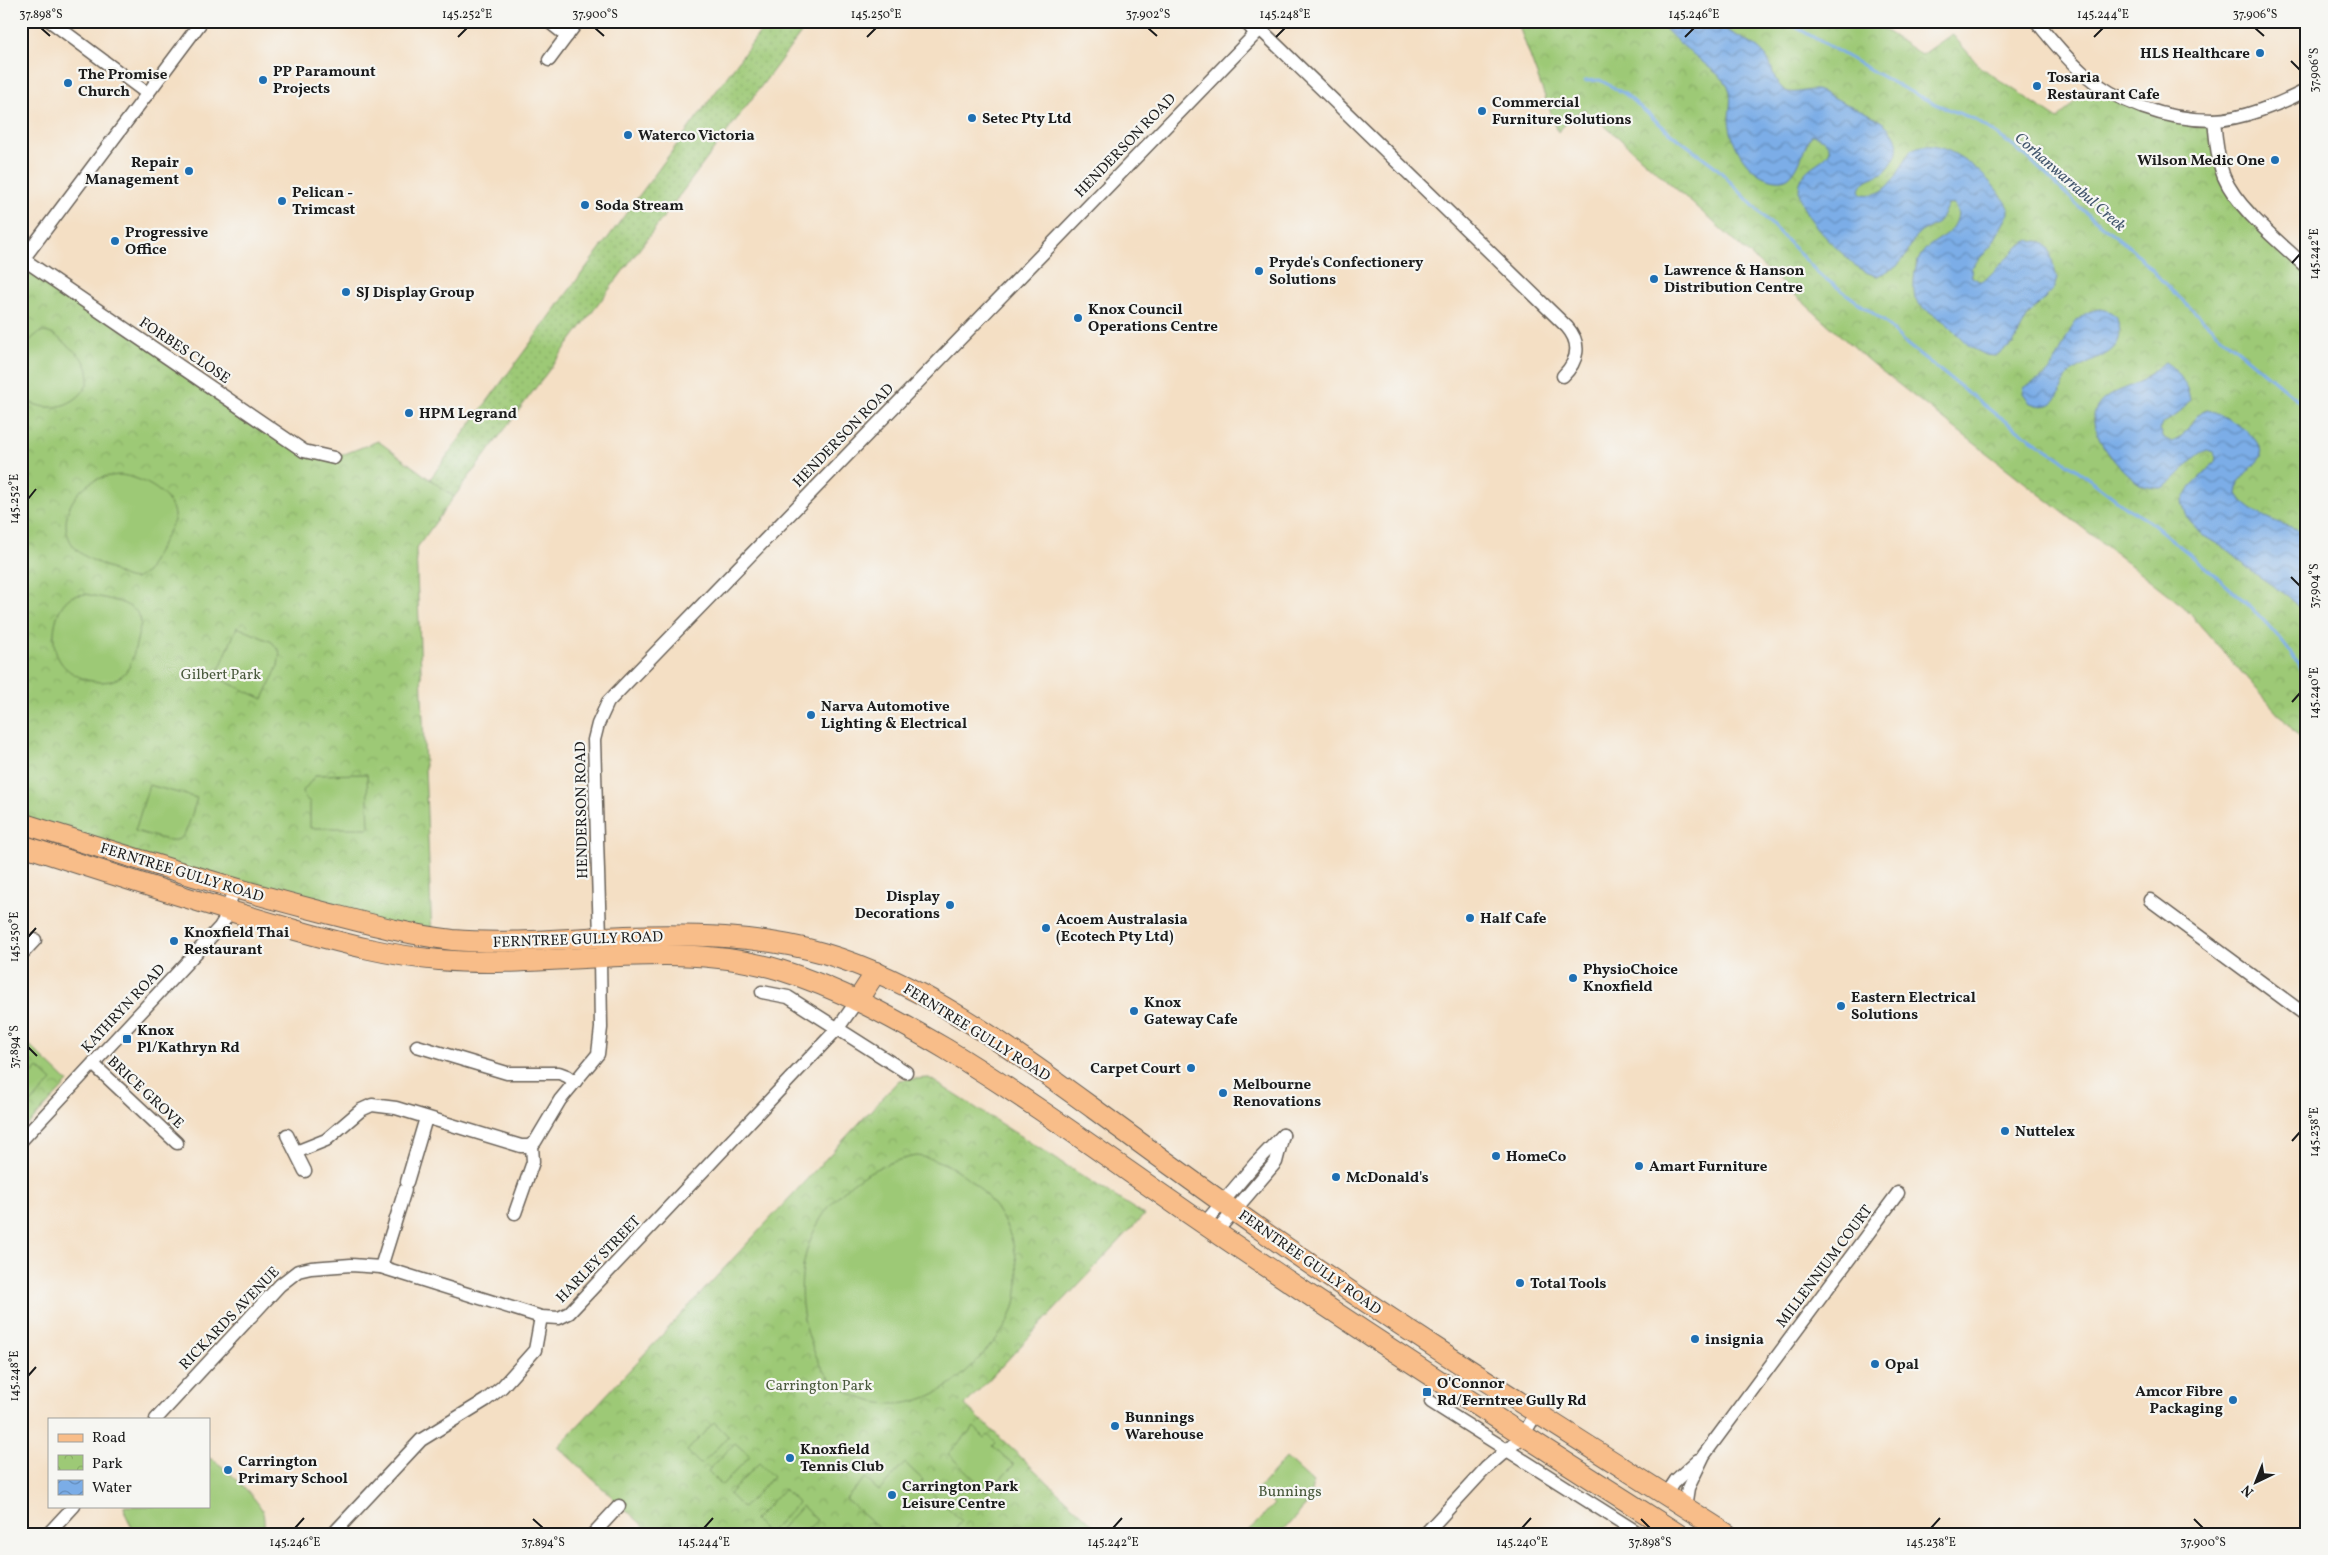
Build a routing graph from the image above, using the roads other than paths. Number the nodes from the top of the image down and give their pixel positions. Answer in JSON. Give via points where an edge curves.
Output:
{"nodes":[{"id":1,"x":50,"y":21,"type":"edge"},
{"id":2,"x":202,"y":21,"type":"edge"},
{"id":3,"x":548,"y":21,"type":"edge"},
{"id":4,"x":578,"y":21,"type":"edge"},
{"id":5,"x":1244,"y":21,"type":"edge"},
{"id":6,"x":2036,"y":21,"type":"edge"},
{"id":7,"x":1261,"y":28,"type":"edge"},
{"id":8,"x":567,"y":36,"type":"junction"},
{"id":9,"x":549,"y":60,"type":"dead end"},
{"id":10,"x":2307,"y":84,"type":"edge"},
{"id":11,"x":2307,"y":90,"type":"edge"},
{"id":12,"x":148,"y":94,"type":"junction"},
{"id":13,"x":2294,"y":96,"type":"junction"},
{"id":14,"x":2214,"y":120,"type":"junction"},
{"id":15,"x":22,"y":261,"type":"edge"},
{"id":16,"x":2307,"y":268,"type":"edge"},
{"id":17,"x":1563,"y":376,"type":"dead end"},
{"id":18,"x":334,"y":458,"type":"dead end"},
{"id":19,"x":23,"y":834,"type":"edge"},
{"id":20,"x":234,"y":888,"type":"junction"},
{"id":21,"x":2150,"y":900,"type":"dead end"},
{"id":22,"x":228,"y":911,"type":"junction"},
{"id":23,"x":600,"y":937,"type":"junction"},
{"id":24,"x":35,"y":940,"type":"dead end"},
{"id":25,"x":21,"y":955,"type":"edge"},
{"id":26,"x":600,"y":958,"type":"junction"},
{"id":27,"x":876,"y":972,"type":"junction"},
{"id":28,"x":762,"y":992,"type":"dead end"},
{"id":29,"x":857,"y":1001,"type":"junction"},
{"id":30,"x":2307,"y":1016,"type":"edge"},
{"id":31,"x":838,"y":1028,"type":"junction"},
{"id":32,"x":417,"y":1046,"type":"dead end"},
{"id":33,"x":93,"y":1064,"type":"junction"},
{"id":34,"x":906,"y":1072,"type":"dead end"},
{"id":35,"x":575,"y":1082,"type":"junction"},
{"id":36,"x":426,"y":1118,"type":"junction"},
{"id":37,"x":287,"y":1135,"type":"dead end"},
{"id":38,"x":21,"y":1141,"type":"edge"},
{"id":39,"x":177,"y":1143,"type":"dead end"},
{"id":40,"x":532,"y":1145,"type":"junction"},
{"id":41,"x":296,"y":1152,"type":"junction"},
{"id":42,"x":305,"y":1171,"type":"dead end"},
{"id":43,"x":1898,"y":1193,"type":"dead end"},
{"id":44,"x":1229,"y":1207,"type":"junction"},
{"id":45,"x":515,"y":1213,"type":"dead end"},
{"id":46,"x":1210,"y":1228,"type":"junction"},
{"id":47,"x":381,"y":1267,"type":"junction"},
{"id":48,"x":541,"y":1316,"type":"junction"},
{"id":49,"x":1431,"y":1402,"type":"dead end"},
{"id":50,"x":1536,"y":1413,"type":"junction"},
{"id":51,"x":157,"y":1418,"type":"edge"},
{"id":52,"x":1515,"y":1431,"type":"junction"},
{"id":53,"x":1496,"y":1443,"type":"junction"},
{"id":54,"x":1508,"y":1451,"type":"junction"},
{"id":55,"x":1704,"y":1454,"type":"junction"},
{"id":56,"x":1486,"y":1468,"type":"junction"},
{"id":57,"x":1666,"y":1495,"type":"junction"},
{"id":58,"x":619,"y":1506,"type":"dead end"},
{"id":59,"x":1685,"y":1507,"type":"junction"},
{"id":60,"x":72,"y":1508,"type":"edge"},
{"id":61,"x":48,"y":1534,"type":"edge"},
{"id":62,"x":333,"y":1534,"type":"edge"},
{"id":63,"x":592,"y":1534,"type":"edge"},
{"id":64,"x":1425,"y":1534,"type":"edge"},
{"id":65,"x":1640,"y":1534,"type":"edge"},
{"id":66,"x":1678,"y":1534,"type":"edge"},
{"id":67,"x":1685,"y":1534,"type":"edge"},
{"id":68,"x":1727,"y":1534,"type":"edge"}],
"edges":[{"from":1,"to":12,"type":"street"},
{"from":2,"to":12,"type":"street"},
{"from":3,"to":8,"type":"street"},
{"from":4,"to":8,"type":"street"},
{"from":5,"to":7,"type":"street"},
{"from":6,"to":14,"type":"street","via":[[2082,72],[2121,98],[2159,112]]},
{"from":7,"to":17,"type":"street","via":[[1567,327],[1575,338],[1577,350],[1574,364]]},
{"from":7,"to":23,"type":"street","name":"HENDERSON ROAD","via":[[608,702],[594,740]]},
{"from":8,"to":9,"type":"street"},
{"from":10,"to":13,"type":"street"},
{"from":11,"to":13,"type":"street"},
{"from":12,"to":15,"type":"street"},
{"from":13,"to":14,"type":"street"},
{"from":14,"to":16,"type":"street","via":[[2220,163],[2231,190]]},
{"from":15,"to":18,"type":"street","name":"FORBES CLOSE","via":[[304,451]]},
{"from":19,"to":20,"type":"main road","name":"FERNTREE GULLY ROAD"},
{"from":19,"to":22,"type":"main road","name":"FERNTREE GULLY ROAD"},
{"from":20,"to":22,"type":"street","name":"KATHRYN ROAD"},
{"from":20,"to":23,"type":"main road","name":"FERNTREE GULLY ROAD","via":[[360,922],[436,938],[503,941]]},
{"from":21,"to":30,"type":"street"},
{"from":22,"to":26,"type":"main road","name":"FERNTREE GULLY ROAD","via":[[319,937],[418,958],[499,963]]},
{"from":22,"to":33,"type":"street","name":"KATHRYN ROAD","via":[[217,931]]},
{"from":23,"to":26,"type":"main road"},
{"from":23,"to":27,"type":"main road","name":"FERNTREE GULLY ROAD","via":[[738,938],[800,947]]},
{"from":24,"to":25,"type":"street"},
{"from":26,"to":29,"type":"main road","name":"FERNTREE GULLY ROAD","via":[[678,955],[747,962],[818,983]]},
{"from":26,"to":35,"type":"street","via":[[600,1048],[596,1059]]},
{"from":27,"to":29,"type":"main road"},
{"from":27,"to":44,"type":"main road","name":"FERNTREE GULLY ROAD","via":[[950,1011],[1042,1071]]},
{"from":28,"to":31,"type":"street","via":[[788,996]]},
{"from":29,"to":31,"type":"street","name":"HARLEY STREET"},
{"from":29,"to":46,"type":"main road","name":"FERNTREE GULLY ROAD","via":[[986,1074]]},
{"from":31,"to":34,"type":"street"},
{"from":31,"to":48,"type":"street","name":"HARLEY STREET","via":[[576,1308],[564,1316]]},
{"from":32,"to":35,"type":"street","via":[[507,1073],[558,1073]]},
{"from":33,"to":38,"type":"street","name":"KATHRYN ROAD"},
{"from":33,"to":39,"type":"street","name":"BRICE GROVE"},
{"from":35,"to":40,"type":"street"},
{"from":36,"to":40,"type":"street","via":[[522,1146]]},
{"from":36,"to":41,"type":"street","via":[[396,1108],[372,1105],[361,1110],[326,1140]]},
{"from":36,"to":47,"type":"street"},
{"from":37,"to":41,"type":"street"},
{"from":40,"to":45,"type":"street","via":[[533,1162]]},
{"from":41,"to":42,"type":"street"},
{"from":43,"to":55,"type":"street","name":"MILLENNIUM COURT"},
{"from":44,"to":44,"type":"street","via":[[1255,1164],[1283,1136],[1276,1162]]},
{"from":44,"to":46,"type":"street"},
{"from":44,"to":50,"type":"main road","name":"FERNTREE GULLY ROAD"},
{"from":46,"to":52,"type":"main road","name":"FERNTREE GULLY ROAD"},
{"from":47,"to":48,"type":"street","name":"RICKARDS AVENUE"},
{"from":47,"to":51,"type":"street","name":"RICKARDS AVENUE","via":[[310,1268],[292,1275]]},
{"from":48,"to":62,"type":"street","via":[[535,1350],[502,1387],[421,1440]]},
{"from":49,"to":53,"type":"street"},
{"from":50,"to":52,"type":"street"},
{"from":50,"to":52,"type":"street"},
{"from":50,"to":57,"type":"main road","name":"FERNTREE GULLY ROAD"},
{"from":52,"to":53,"type":"street"},
{"from":52,"to":54,"type":"street"},
{"from":52,"to":66,"type":"main road","name":"FERNTREE GULLY ROAD"},
{"from":53,"to":54,"type":"street"},
{"from":53,"to":56,"type":"street"},
{"from":54,"to":56,"type":"street"},
{"from":54,"to":65,"type":"street"},
{"from":55,"to":57,"type":"street","name":"MILLENNIUM COURT","via":[[1676,1480]]},
{"from":55,"to":59,"type":"street","name":"MILLENNIUM COURT","via":[[1688,1488]]},
{"from":56,"to":64,"type":"street"},
{"from":57,"to":59,"type":"main road","name":"FERNTREE GULLY ROAD"},
{"from":57,"to":67,"type":"main road","via":[[1669,1512]]},
{"from":58,"to":63,"type":"street"},
{"from":59,"to":68,"type":"main road","name":"FERNTREE GULLY ROAD"},
{"from":60,"to":61,"type":"street"}]}
